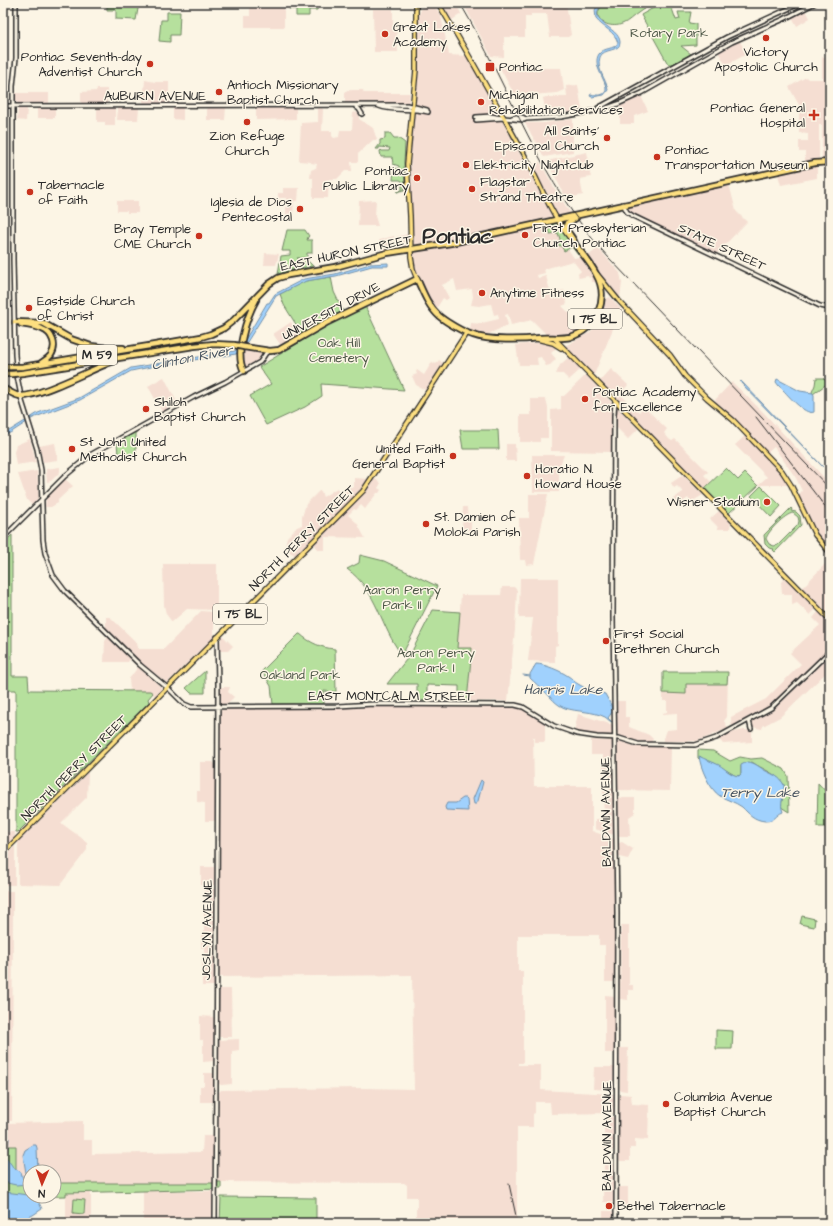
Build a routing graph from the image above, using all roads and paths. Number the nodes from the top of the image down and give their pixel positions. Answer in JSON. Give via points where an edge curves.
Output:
{"nodes":[{"id":1,"x":16,"y":3,"type":"edge"},
{"id":2,"x":416,"y":3,"type":"edge"},
{"id":3,"x":438,"y":3,"type":"edge"},
{"id":4,"x":801,"y":3,"type":"edge"},
{"id":5,"x":805,"y":3,"type":"edge"},
{"id":6,"x":816,"y":3,"type":"edge"},
{"id":7,"x":806,"y":8,"type":"junction"},
{"id":8,"x":789,"y":9,"type":"junction"},
{"id":9,"x":771,"y":25,"type":"junction"},
{"id":10,"x":746,"y":28,"type":"junction"},
{"id":11,"x":732,"y":42,"type":"junction"},
{"id":12,"x":704,"y":50,"type":"junction"},
{"id":13,"x":688,"y":67,"type":"junction"},
{"id":14,"x":668,"y":70,"type":"junction"},
{"id":15,"x":644,"y":83,"type":"junction"},
{"id":16,"x":659,"y":83,"type":"junction"},
{"id":17,"x":637,"y":88,"type":"junction"},
{"id":18,"x":627,"y":100,"type":"junction"},
{"id":19,"x":618,"y":104,"type":"junction"},
{"id":20,"x":406,"y":105,"type":"junction"},
{"id":21,"x":3,"y":106,"type":"edge"},
{"id":22,"x":13,"y":106,"type":"junction"},
{"id":23,"x":355,"y":106,"type":"junction"},
{"id":24,"x":369,"y":106,"type":"junction"},
{"id":25,"x":378,"y":106,"type":"junction"},
{"id":26,"x":412,"y":108,"type":"junction"},
{"id":27,"x":397,"y":109,"type":"junction"},
{"id":28,"x":597,"y":109,"type":"junction"},
{"id":29,"x":428,"y":111,"type":"dead end"},
{"id":30,"x":504,"y":118,"type":"junction"},
{"id":31,"x":476,"y":119,"type":"dead end"},
{"id":32,"x":830,"y":162,"type":"edge"},
{"id":33,"x":623,"y":204,"type":"junction"},
{"id":34,"x":578,"y":216,"type":"junction"},
{"id":35,"x":557,"y":220,"type":"junction"},
{"id":36,"x":575,"y":244,"type":"junction"},
{"id":37,"x":410,"y":250,"type":"junction"},
{"id":38,"x":596,"y":274,"type":"junction"},
{"id":39,"x":417,"y":279,"type":"junction"},
{"id":40,"x":601,"y":287,"type":"junction"},
{"id":41,"x":260,"y":293,"type":"junction"},
{"id":42,"x":619,"y":301,"type":"junction"},
{"id":43,"x":830,"y":308,"type":"edge"},
{"id":44,"x":15,"y":323,"type":"junction"},
{"id":45,"x":467,"y":332,"type":"junction"},
{"id":46,"x":554,"y":338,"type":"junction"},
{"id":47,"x":534,"y":339,"type":"junction"},
{"id":48,"x":155,"y":345,"type":"junction"},
{"id":49,"x":243,"y":348,"type":"junction"},
{"id":50,"x":564,"y":349,"type":"junction"},
{"id":51,"x":270,"y":351,"type":"junction"},
{"id":52,"x":127,"y":357,"type":"junction"},
{"id":53,"x":39,"y":364,"type":"junction"},
{"id":54,"x":3,"y":367,"type":"edge"},
{"id":55,"x":244,"y":371,"type":"junction"},
{"id":56,"x":3,"y":374,"type":"edge"},
{"id":57,"x":3,"y":388,"type":"edge"},
{"id":58,"x":21,"y":396,"type":"junction"},
{"id":59,"x":615,"y":402,"type":"junction"},
{"id":60,"x":43,"y":498,"type":"junction"},
{"id":61,"x":3,"y":538,"type":"edge"},
{"id":62,"x":830,"y":553,"type":"edge"},
{"id":63,"x":830,"y":620,"type":"edge"},
{"id":64,"x":217,"y":637,"type":"junction"},
{"id":65,"x":830,"y":651,"type":"edge"},
{"id":66,"x":167,"y":688,"type":"junction"},
{"id":67,"x":218,"y":707,"type":"junction"},
{"id":68,"x":749,"y":720,"type":"junction"},
{"id":69,"x":751,"y":729,"type":"dead end"},
{"id":70,"x":614,"y":738,"type":"junction"},
{"id":71,"x":3,"y":853,"type":"edge"},
{"id":72,"x":216,"y":1223,"type":"edge"},
{"id":73,"x":616,"y":1223,"type":"edge"}],
"edges":[{"from":1,"to":22,"type":"main road","name":"EAST MONTCALM STREET"},
{"from":2,"to":26,"type":"main road","number":"I 75 BL","via":[[416,70]]},
{"from":3,"to":30,"type":"main road","number":"I 75 BL"},
{"from":4,"to":8,"type":"main road"},
{"from":5,"to":7,"type":"main road"},
{"from":6,"to":7,"type":"main road"},
{"from":7,"to":9,"type":"main road"},
{"from":8,"to":9,"type":"main road","via":[[792,11],[790,15]]},
{"from":8,"to":10,"type":"main road"},
{"from":9,"to":11,"type":"main road"},
{"from":10,"to":11,"type":"main road","via":[[730,38]]},
{"from":10,"to":12,"type":"main road"},
{"from":11,"to":13,"type":"main road"},
{"from":12,"to":13,"type":"main road","via":[[707,52],[706,55]]},
{"from":12,"to":14,"type":"main road"},
{"from":13,"to":16,"type":"main road"},
{"from":14,"to":15,"type":"main road"},
{"from":14,"to":16,"type":"main road","via":[[657,78]]},
{"from":15,"to":17,"type":"main road"},
{"from":15,"to":18,"type":"main road","via":[[646,88]]},
{"from":16,"to":18,"type":"main road"},
{"from":17,"to":19,"type":"main road","via":[[620,98]]},
{"from":17,"to":28,"type":"main road"},
{"from":18,"to":19,"type":"main road"},
{"from":19,"to":28,"type":"main road"},
{"from":20,"to":25,"type":"main road","name":"AUBURN AVENUE"},
{"from":20,"to":26,"type":"main road","name":"AUBURN AVENUE"},
{"from":20,"to":27,"type":"main road","via":[[405,108]]},
{"from":21,"to":22,"type":"main road","name":"AUBURN AVENUE"},
{"from":22,"to":23,"type":"main road","name":"AUBURN AVENUE"},
{"from":22,"to":44,"type":"main road","name":"EAST MONTCALM STREET"},
{"from":23,"to":24,"type":"main road","name":"AUBURN AVENUE"},
{"from":23,"to":24,"type":"main road","via":[[362,114]]},
{"from":24,"to":25,"type":"main road","name":"AUBURN AVENUE"},
{"from":25,"to":27,"type":"main road","name":"AUBURN AVENUE"},
{"from":26,"to":27,"type":"main road","name":"AUBURN AVENUE"},
{"from":26,"to":29,"type":"main road","name":"AUBURN AVENUE"},
{"from":26,"to":37,"type":"main road","number":"I 75 BL","via":[[407,164]]},
{"from":28,"to":30,"type":"main road","via":[[558,118]]},
{"from":30,"to":31,"type":"main road"},
{"from":30,"to":35,"type":"main road","number":"I 75 BL"},
{"from":32,"to":33,"type":"highway","number":"M 59","via":[[815,163],[666,197]]},
{"from":33,"to":34,"type":"highway","number":"M 59"},
{"from":33,"to":43,"type":"main road","name":"STATE STREET","via":[[635,217]]},
{"from":34,"to":35,"type":"highway","number":"M 59"},
{"from":34,"to":36,"type":"highway","via":[[566,225],[566,230]]},
{"from":35,"to":36,"type":"main road","number":"I 75 BL"},
{"from":35,"to":37,"type":"highway","name":"EAST HURON STREET","number":"M 59"},
{"from":36,"to":38,"type":"highway","number":"I 75 BL"},
{"from":37,"to":39,"type":"main road","number":"I 75 BL"},
{"from":37,"to":41,"type":"highway","name":"EAST HURON STREET","number":"M 59","via":[[381,254],[335,267],[288,274]]},
{"from":38,"to":40,"type":"highway","number":"I 75 BL"},
{"from":38,"to":42,"type":"main road"},
{"from":39,"to":45,"type":"highway","number":"I 75 BL","via":[[434,311]]},
{"from":39,"to":51,"type":"highway","name":"UNIVERSITY DRIVE","number":"M 59","via":[[326,323],[281,349]]},
{"from":40,"to":42,"type":"main road"},
{"from":40,"to":46,"type":"highway","number":"I 75 BL","via":[[600,308],[590,326],[575,335]]},
{"from":41,"to":48,"type":"highway","number":"M 59","via":[[238,317],[220,330],[200,337]]},
{"from":41,"to":49,"type":"highway","bridge":true,"via":[[247,318],[242,340]]},
{"from":42,"to":62,"type":"main road","via":[[670,355],[684,375],[733,420],[782,471],[814,535]]},
{"from":44,"to":48,"type":"highway","via":[[43,324],[74,340],[98,347]]},
{"from":44,"to":53,"type":"highway","via":[[40,328],[51,336],[52,351],[48,358]]},
{"from":44,"to":58,"type":"main road","name":"EAST MONTCALM STREET","via":[[16,361]]},
{"from":45,"to":47,"type":"highway","number":"I 75 BL","via":[[485,338]]},
{"from":45,"to":64,"type":"main road","name":"NORTH PERRY STREET","number":"I 75 BL","via":[[366,487]]},
{"from":46,"to":47,"type":"highway","number":"I 75 BL"},
{"from":46,"to":50,"type":"main road"},
{"from":47,"to":50,"type":"main road","via":[[550,342]]},
{"from":48,"to":53,"type":"highway","number":"M 59"},
{"from":49,"to":51,"type":"highway","number":"M 59"},
{"from":49,"to":52,"type":"highway","number":"M 59","bridge":true,"via":[[234,345],[198,345]]},
{"from":49,"to":55,"type":"highway","via":[[241,363]]},
{"from":50,"to":59,"type":"main road"},
{"from":51,"to":55,"type":"main road","name":"UNIVERSITY DRIVE","via":[[260,362]]},
{"from":52,"to":56,"type":"highway","number":"M 59","bridge":true},
{"from":52,"to":58,"type":"highway","via":[[48,389]]},
{"from":53,"to":54,"type":"highway","number":"M 59","bridge":true},
{"from":55,"to":60,"type":"main road","name":"UNIVERSITY DRIVE","via":[[96,451],[72,469]]},
{"from":57,"to":58,"type":"highway"},
{"from":58,"to":60,"type":"main road","name":"EAST MONTCALM STREET","via":[[40,462]]},
{"from":59,"to":63,"type":"main road"},
{"from":59,"to":70,"type":"main road","name":"BALDWIN AVENUE"},
{"from":60,"to":61,"type":"main road","name":"UNIVERSITY DRIVE"},
{"from":60,"to":66,"type":"main road","name":"EAST MONTCALM STREET","via":[[44,550],[57,581],[130,657]]},
{"from":64,"to":66,"type":"main road","name":"NORTH PERRY STREET","number":"I 75 BL"},
{"from":64,"to":67,"type":"main road","name":"JOSLYN AVENUE"},
{"from":65,"to":68,"type":"main road","name":"EAST MONTCALM STREET","via":[[776,704]]},
{"from":66,"to":67,"type":"main road","name":"EAST MONTCALM STREET","via":[[186,706]]},
{"from":66,"to":71,"type":"main road","name":"NORTH PERRY STREET","number":"I 75 BL"},
{"from":67,"to":70,"type":"main road","name":"EAST MONTCALM STREET","via":[[517,705],[565,730],[586,736]]},
{"from":67,"to":72,"type":"main road","name":"JOSLYN AVENUE"},
{"from":68,"to":69,"type":"main road"},
{"from":68,"to":70,"type":"main road","name":"EAST MONTCALM STREET","via":[[712,740],[695,745],[638,744]]},
{"from":70,"to":73,"type":"main road","name":"BALDWIN AVENUE","via":[[617,913]]}]}
